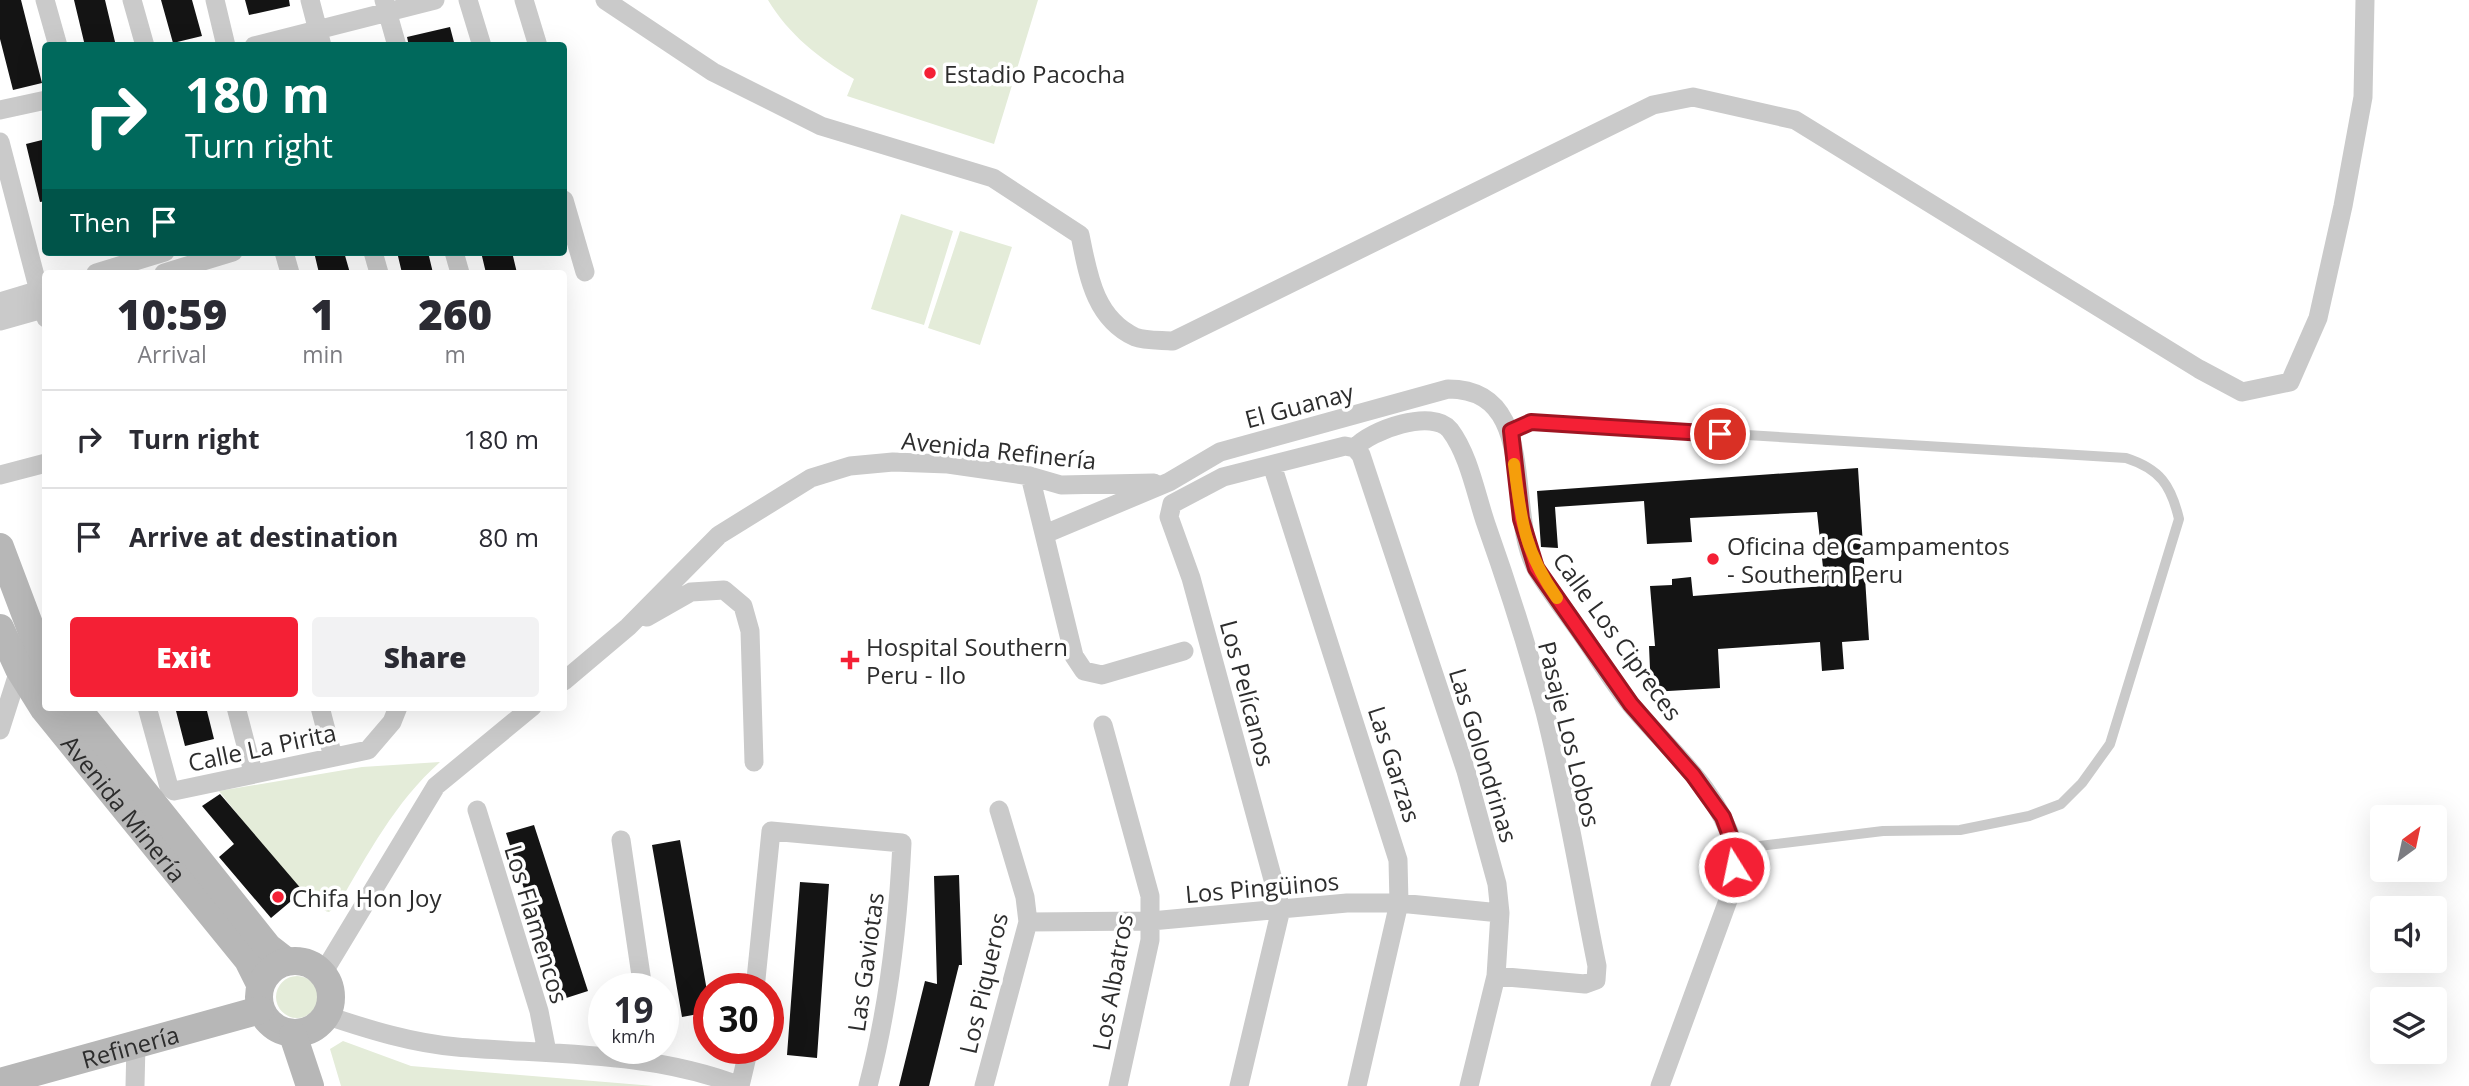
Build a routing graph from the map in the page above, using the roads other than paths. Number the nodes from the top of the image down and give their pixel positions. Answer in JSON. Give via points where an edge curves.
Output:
{"nodes":[{"id":1,"x":45,"y":0,"type":"edge"},
{"id":2,"x":132,"y":0,"type":"edge"},
{"id":3,"x":215,"y":0,"type":"edge"},
{"id":4,"x":310,"y":0,"type":"edge"},
{"id":5,"x":435,"y":0,"type":"edge"},
{"id":6,"x":468,"y":0,"type":"edge"},
{"id":7,"x":524,"y":0,"type":"edge"},
{"id":8,"x":604,"y":0,"type":"edge"},
{"id":9,"x":2365,"y":0,"type":"edge"},
{"id":10,"x":386,"y":6,"type":"edge"},
{"id":11,"x":320,"y":38,"type":"edge"},
{"id":12,"x":57,"y":42,"type":"edge"},
{"id":13,"x":144,"y":42,"type":"edge"},
{"id":14,"x":225,"y":42,"type":"edge"},
{"id":15,"x":287,"y":42,"type":"edge"},
{"id":16,"x":396,"y":42,"type":"edge"},
{"id":17,"x":481,"y":42,"type":"edge"},
{"id":18,"x":537,"y":42,"type":"edge"},
{"id":19,"x":42,"y":101,"type":"edge"},
{"id":20,"x":0,"y":110,"type":"edge"},
{"id":21,"x":0,"y":142,"type":"edge"},
{"id":22,"x":567,"y":210,"type":"edge"},
{"id":23,"x":150,"y":256,"type":"edge"},
{"id":24,"x":221,"y":256,"type":"edge"},
{"id":25,"x":202,"y":262,"type":"edge"},
{"id":26,"x":119,"y":264,"type":"edge"},
{"id":27,"x":174,"y":270,"type":"edge"},
{"id":28,"x":585,"y":272,"type":"dead end"},
{"id":29,"x":42,"y":295,"type":"edge"},
{"id":30,"x":0,"y":302,"type":"edge"},
{"id":31,"x":42,"y":302,"type":"edge"},
{"id":32,"x":42,"y":303,"type":"edge"},
{"id":33,"x":0,"y":321,"type":"edge"},
{"id":34,"x":1448,"y":389,"type":"joint"},
{"id":35,"x":1511,"y":431,"type":"junction"},
{"id":36,"x":1355,"y":448,"type":"junction"},
{"id":37,"x":42,"y":464,"type":"edge"},
{"id":38,"x":1272,"y":465,"type":"junction"},
{"id":39,"x":0,"y":475,"type":"edge"},
{"id":40,"x":1030,"y":476,"type":"junction"},
{"id":41,"x":1168,"y":482,"type":"junction"},
{"id":42,"x":1045,"y":534,"type":"junction"},
{"id":43,"x":0,"y":547,"type":"edge"},
{"id":44,"x":0,"y":628,"type":"edge"},
{"id":45,"x":628,"y":628,"type":"junction"},
{"id":46,"x":38,"y":633,"type":"edge"},
{"id":47,"x":1184,"y":651,"type":"dead end"},
{"id":48,"x":32,"y":669,"type":"edge"},
{"id":49,"x":567,"y":679,"type":"edge"},
{"id":50,"x":42,"y":702,"type":"edge"},
{"id":51,"x":46,"y":711,"type":"edge"},
{"id":52,"x":79,"y":711,"type":"edge"},
{"id":53,"x":148,"y":711,"type":"edge"},
{"id":54,"x":237,"y":711,"type":"edge"},
{"id":55,"x":321,"y":711,"type":"edge"},
{"id":56,"x":526,"y":711,"type":"edge"},
{"id":57,"x":395,"y":715,"type":"edge"},
{"id":58,"x":1103,"y":726,"type":"dead end"},
{"id":59,"x":0,"y":730,"type":"edge"},
{"id":60,"x":333,"y":757,"type":"junction"},
{"id":61,"x":754,"y":762,"type":"dead end"},
{"id":62,"x":253,"y":772,"type":"junction"},
{"id":63,"x":477,"y":810,"type":"dead end"},
{"id":64,"x":999,"y":810,"type":"dead end"},
{"id":65,"x":621,"y":840,"type":"dead end"},
{"id":66,"x":1735,"y":849,"type":"junction"},
{"id":67,"x":1399,"y":903,"type":"junction"},
{"id":68,"x":1281,"y":909,"type":"junction"},
{"id":69,"x":1500,"y":914,"type":"junction"},
{"id":70,"x":1151,"y":921,"type":"junction"},
{"id":71,"x":1027,"y":922,"type":"junction"},
{"id":72,"x":286,"y":961,"type":"junction"},
{"id":73,"x":323,"y":973,"type":"junction"},
{"id":74,"x":641,"y":973,"type":"edge"},
{"id":75,"x":756,"y":973,"type":"edge"},
{"id":76,"x":1496,"y":976,"type":"junction"},
{"id":77,"x":260,"y":997,"type":"junction"},
{"id":78,"x":328,"y":1016,"type":"junction"},
{"id":79,"x":293,"y":1035,"type":"junction"},
{"id":80,"x":136,"y":1044,"type":"junction"},
{"id":81,"x":547,"y":1052,"type":"junction"},
{"id":82,"x":588,"y":1054,"type":"edge"},
{"id":83,"x":678,"y":1064,"type":"edge"},
{"id":84,"x":745,"y":1064,"type":"edge"},
{"id":85,"x":58,"y":1076,"type":"edge"},
{"id":86,"x":0,"y":1082,"type":"edge"},
{"id":87,"x":135,"y":1086,"type":"edge"},
{"id":88,"x":310,"y":1086,"type":"edge"},
{"id":89,"x":740,"y":1086,"type":"edge"},
{"id":90,"x":868,"y":1086,"type":"edge"},
{"id":91,"x":984,"y":1086,"type":"edge"},
{"id":92,"x":1118,"y":1086,"type":"edge"},
{"id":93,"x":1239,"y":1086,"type":"edge"},
{"id":94,"x":1357,"y":1086,"type":"edge"},
{"id":95,"x":1469,"y":1086,"type":"edge"},
{"id":96,"x":1660,"y":1086,"type":"edge"}],
"edges":[{"from":1,"to":12,"type":"street"},
{"from":2,"to":13,"type":"street"},
{"from":3,"to":14,"type":"street"},
{"from":4,"to":11,"type":"street"},
{"from":5,"to":10,"type":"street"},
{"from":6,"to":17,"type":"street"},
{"from":7,"to":18,"type":"street"},
{"from":8,"to":9,"type":"street","via":[[713,72],[821,126],[993,178],[1080,235],[1091,288],[1109,320],[1137,338],[1173,341],[1653,105],[1693,97],[1795,120],[2242,392],[2290,382],[2318,318],[2363,97]]},
{"from":10,"to":11,"type":"street"},
{"from":10,"to":16,"type":"street"},
{"from":11,"to":15,"type":"street"},
{"from":19,"to":20,"type":"street"},
{"from":21,"to":29,"type":"street"},
{"from":22,"to":28,"type":"street"},
{"from":23,"to":26,"type":"street"},
{"from":24,"to":25,"type":"street"},
{"from":25,"to":27,"type":"street"},
{"from":30,"to":31,"type":"street"},
{"from":32,"to":33,"type":"street"},
{"from":34,"to":35,"type":"street","name":"Calle Los Cipreces","via":[[1468,389],[1495,404]]},
{"from":34,"to":41,"type":"street","name":"El Guanay","via":[[1220,452]]},
{"from":35,"to":66,"type":"street","name":"Calle Los Cipreces","via":[[1521,519],[1536,568],[1631,704],[1723,817]]},
{"from":35,"to":66,"type":"lane","via":[[1531,422],[2126,458],[2148,465],[2172,492],[2179,519],[2110,744],[2061,804],[2029,816],[1960,830],[1883,831]]},
{"from":36,"to":38,"type":"street","name":"Los Pelícanos","via":[[1345,446]]},
{"from":36,"to":69,"type":"street","name":"Las Golondrinas","via":[[1466,771],[1497,884]]},
{"from":36,"to":76,"type":"street","name":"Pasaje Los Lobos","via":[[1364,438],[1425,418],[1438,420],[1449,429],[1499,559],[1545,712],[1597,966],[1596,980],[1585,984]]},
{"from":37,"to":39,"type":"street"},
{"from":38,"to":67,"type":"street","name":"Las Garzas","via":[[1392,834]]},
{"from":38,"to":68,"type":"street","name":"Los Pelícanos","via":[[1223,477],[1191,493],[1172,504],[1169,517],[1191,578]]},
{"from":40,"to":41,"type":"street","name":"Avenida Refinería","via":[[1061,485]]},
{"from":40,"to":42,"type":"street"},
{"from":40,"to":45,"type":"street","name":"Avenida Refinería","via":[[948,464],[893,462],[850,466],[811,478],[719,535]]},
{"from":41,"to":42,"type":"street","name":"El Guanay"},
{"from":42,"to":47,"type":"street","via":[[1074,656],[1084,671],[1102,675]]},
{"from":43,"to":46,"type":"main road","name":"Avenida Minería"},
{"from":44,"to":48,"type":"main road","name":"Avenida Minería"},
{"from":45,"to":49,"type":"street","name":"Avenida Refinería"},
{"from":45,"to":61,"type":"street","via":[[691,592],[724,590],[743,606],[750,631]]},
{"from":46,"to":48,"type":"main road","name":"Avenida Minería"},
{"from":48,"to":50,"type":"main road","name":"Avenida Minería"},
{"from":48,"to":59,"type":"street"},
{"from":51,"to":77,"type":"main road","name":"Avenida Minería","via":[[248,960]]},
{"from":52,"to":72,"type":"main road","name":"Avenida Minería","via":[[268,947]]},
{"from":53,"to":62,"type":"street","name":"Calle La Pirita","via":[[172,789]]},
{"from":54,"to":62,"type":"street"},
{"from":55,"to":60,"type":"street"},
{"from":56,"to":73,"type":"street","via":[[436,786]]},
{"from":57,"to":60,"type":"street","name":"Calle La Pirita","via":[[369,750]]},
{"from":58,"to":70,"type":"street","name":"Los Albatros","via":[[1150,896]]},
{"from":60,"to":62,"type":"street","name":"Calle La Pirita"},
{"from":63,"to":81,"type":"street","name":"Los Flamencos","via":[[539,1011]]},
{"from":64,"to":71,"type":"street","name":"Los Piqueros","via":[[1025,897]]},
{"from":65,"to":74,"type":"street"},
{"from":66,"to":96,"type":"street","name":"Calle Los Cipreces","via":[[1734,884]]},
{"from":67,"to":68,"type":"street","name":"Los Pingüinos"},
{"from":67,"to":69,"type":"street","name":"Los Pingüinos"},
{"from":67,"to":94,"type":"street","name":"Las Garzas"},
{"from":68,"to":70,"type":"street","name":"Los Pingüinos"},
{"from":68,"to":93,"type":"street","name":"Los Pelícanos"},
{"from":69,"to":76,"type":"street","name":"Las Golondrinas"},
{"from":70,"to":71,"type":"street","name":"Los Pingüinos"},
{"from":70,"to":92,"type":"street","name":"Los Albatros"},
{"from":71,"to":91,"type":"street","name":"Los Piqueros"},
{"from":72,"to":73,"type":"main road","via":[[306,962]]},
{"from":72,"to":77,"type":"main road","via":[[275,966]]},
{"from":73,"to":78,"type":"main road","via":[[332,989]]},
{"from":75,"to":90,"type":"street","name":"Las Gaviotas","via":[[771,831],[902,843],[898,933]]},
{"from":76,"to":95,"type":"street","name":"Las Golondrinas"},
{"from":77,"to":79,"type":"main road","via":[[273,1027]]},
{"from":77,"to":80,"type":"main road","name":"Refinería"},
{"from":78,"to":79,"type":"main road","via":[[313,1031]]},
{"from":78,"to":81,"type":"street","via":[[390,1037],[454,1047]]},
{"from":79,"to":88,"type":"main road"},
{"from":80,"to":85,"type":"main road","name":"Refinería"},
{"from":80,"to":87,"type":"street"},
{"from":81,"to":82,"type":"street"},
{"from":83,"to":89,"type":"street"},
{"from":84,"to":89,"type":"street"},
{"from":85,"to":86,"type":"main road","name":"Refinería"}]}
